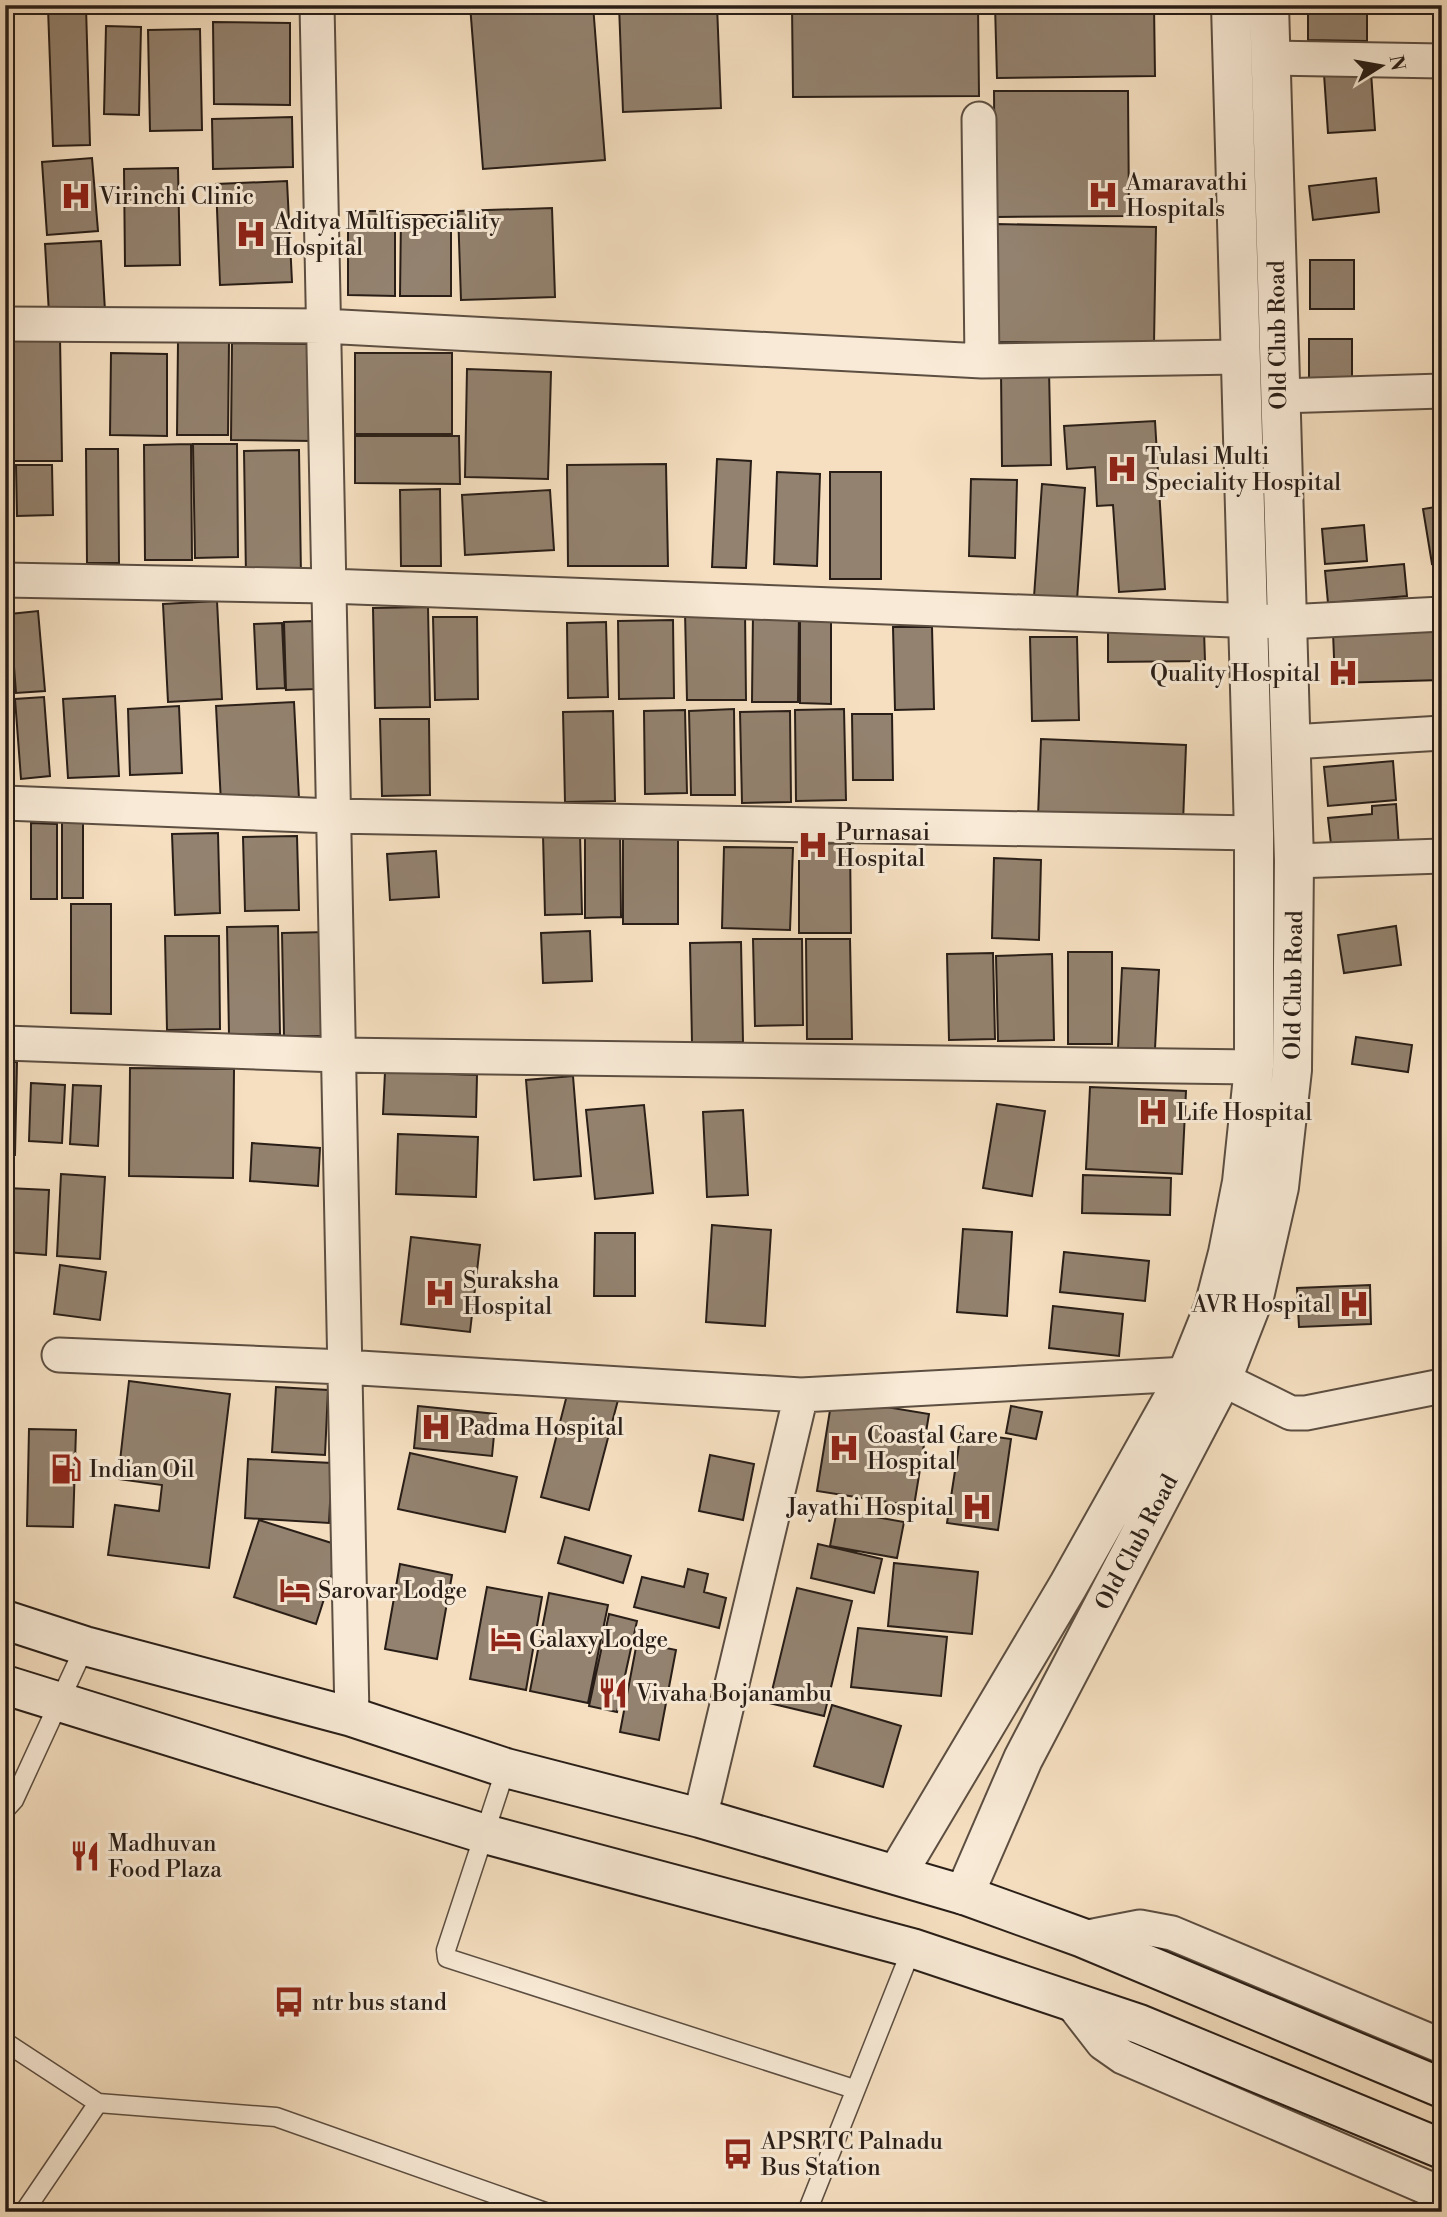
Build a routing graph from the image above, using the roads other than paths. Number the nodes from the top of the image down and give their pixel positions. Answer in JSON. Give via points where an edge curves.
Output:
{"nodes":[{"id":1,"x":317,"y":5,"type":"edge"},
{"id":2,"x":1230,"y":5,"type":"edge"},
{"id":3,"x":1269,"y":5,"type":"edge"},
{"id":4,"x":1270,"y":58,"type":"junction"},
{"id":5,"x":1442,"y":61,"type":"edge"},
{"id":6,"x":979,"y":119,"type":"dead end"},
{"id":7,"x":5,"y":324,"type":"edge"},
{"id":8,"x":323,"y":326,"type":"junction"},
{"id":9,"x":1239,"y":357,"type":"junction"},
{"id":10,"x":982,"y":361,"type":"junction"},
{"id":11,"x":1442,"y":391,"type":"edge"},
{"id":12,"x":1279,"y":396,"type":"junction"},
{"id":13,"x":5,"y":579,"type":"edge"},
{"id":14,"x":328,"y":586,"type":"junction"},
{"id":15,"x":1442,"y":614,"type":"edge"},
{"id":16,"x":1248,"y":619,"type":"junction"},
{"id":17,"x":1286,"y":622,"type":"junction"},
{"id":18,"x":1442,"y":733,"type":"edge"},
{"id":19,"x":1291,"y":742,"type":"junction"},
{"id":20,"x":5,"y":803,"type":"edge"},
{"id":21,"x":333,"y":816,"type":"junction"},
{"id":22,"x":1254,"y":833,"type":"junction"},
{"id":23,"x":1442,"y":856,"type":"edge"},
{"id":24,"x":1294,"y":861,"type":"junction"},
{"id":25,"x":5,"y":1043,"type":"edge"},
{"id":26,"x":338,"y":1055,"type":"junction"},
{"id":27,"x":1254,"y":1067,"type":"junction"},
{"id":28,"x":59,"y":1355,"type":"dead end"},
{"id":29,"x":344,"y":1367,"type":"junction"},
{"id":30,"x":1205,"y":1376,"type":"junction"},
{"id":31,"x":1442,"y":1386,"type":"edge"},
{"id":32,"x":801,"y":1395,"type":"junction"},
{"id":33,"x":5,"y":1620,"type":"edge"},
{"id":34,"x":85,"y":1646,"type":"junction"},
{"id":35,"x":5,"y":1685,"type":"edge"},
{"id":36,"x":60,"y":1701,"type":"junction"},
{"id":37,"x":352,"y":1717,"type":"junction"},
{"id":38,"x":506,"y":1768,"type":"junction"},
{"id":39,"x":5,"y":1810,"type":"edge"},
{"id":40,"x":700,"y":1818,"type":"junction"},
{"id":41,"x":485,"y":1834,"type":"junction"},
{"id":42,"x":897,"y":1874,"type":"junction"},
{"id":43,"x":964,"y":1895,"type":"junction"},
{"id":44,"x":1083,"y":1938,"type":"junction"},
{"id":45,"x":912,"y":1948,"type":"junction"},
{"id":46,"x":1068,"y":1998,"type":"junction"},
{"id":47,"x":5,"y":2042,"type":"edge"},
{"id":48,"x":1442,"y":2046,"type":"edge"},
{"id":49,"x":1442,"y":2088,"type":"edge"},
{"id":50,"x":854,"y":2090,"type":"junction"},
{"id":51,"x":98,"y":2103,"type":"junction"},
{"id":52,"x":1442,"y":2149,"type":"edge"},
{"id":53,"x":1442,"y":2194,"type":"edge"},
{"id":54,"x":23,"y":2212,"type":"edge"},
{"id":55,"x":545,"y":2212,"type":"edge"},
{"id":56,"x":807,"y":2212,"type":"edge"}],
"edges":[{"from":1,"to":8,"type":"street"},
{"from":2,"to":9,"type":"street","name":"Old Club Road"},
{"from":3,"to":4,"type":"street","name":"Old Club Road"},
{"from":4,"to":5,"type":"street"},
{"from":4,"to":12,"type":"street","name":"Old Club Road"},
{"from":6,"to":10,"type":"street"},
{"from":7,"to":8,"type":"street"},
{"from":8,"to":10,"type":"street"},
{"from":8,"to":14,"type":"street"},
{"from":9,"to":10,"type":"street"},
{"from":9,"to":16,"type":"street","name":"Old Club Road"},
{"from":11,"to":12,"type":"street"},
{"from":12,"to":17,"type":"street","name":"Old Club Road"},
{"from":13,"to":14,"type":"street"},
{"from":14,"to":16,"type":"street"},
{"from":14,"to":21,"type":"street"},
{"from":15,"to":17,"type":"street"},
{"from":16,"to":17,"type":"street"},
{"from":16,"to":22,"type":"street","name":"Old Club Road"},
{"from":17,"to":19,"type":"street","name":"Old Club Road"},
{"from":18,"to":19,"type":"street"},
{"from":19,"to":24,"type":"street","name":"Old Club Road"},
{"from":20,"to":21,"type":"street"},
{"from":21,"to":22,"type":"street"},
{"from":21,"to":26,"type":"street"},
{"from":22,"to":27,"type":"street","name":"Old Club Road"},
{"from":23,"to":24,"type":"street"},
{"from":24,"to":30,"type":"street","name":"Old Club Road","via":[[1294,1012],[1287,1132],[1258,1284]]},
{"from":25,"to":26,"type":"street"},
{"from":26,"to":27,"type":"street"},
{"from":26,"to":29,"type":"street"},
{"from":27,"to":30,"type":"street","name":"Old Club Road","via":[[1242,1182],[1214,1307]]},
{"from":28,"to":29,"type":"street"},
{"from":29,"to":32,"type":"street"},
{"from":29,"to":37,"type":"street"},
{"from":30,"to":31,"type":"street","via":[[1291,1413]]},
{"from":30,"to":32,"type":"street"},
{"from":30,"to":42,"type":"street","name":"Old Club Road","via":[[1068,1586]]},
{"from":30,"to":43,"type":"street","name":"Old Club Road","via":[[1023,1759]]},
{"from":32,"to":40,"type":"street"},
{"from":33,"to":34,"type":"street"},
{"from":34,"to":36,"type":"lane"},
{"from":34,"to":37,"type":"street"},
{"from":35,"to":36,"type":"street"},
{"from":36,"to":39,"type":"lane"},
{"from":36,"to":41,"type":"street"},
{"from":37,"to":38,"type":"street"},
{"from":38,"to":40,"type":"street"},
{"from":38,"to":41,"type":"lane"},
{"from":40,"to":42,"type":"street"},
{"from":41,"to":45,"type":"street"},
{"from":41,"to":50,"type":"lane","via":[[446,1950],[450,1961]]},
{"from":42,"to":43,"type":"street"},
{"from":43,"to":44,"type":"street"},
{"from":44,"to":48,"type":"street","via":[[1140,1927],[1172,1933]]},
{"from":44,"to":49,"type":"street"},
{"from":45,"to":46,"type":"street"},
{"from":45,"to":50,"type":"lane"},
{"from":46,"to":52,"type":"street"},
{"from":46,"to":53,"type":"street","via":[[1103,2043],[1123,2057]]},
{"from":47,"to":51,"type":"lane"},
{"from":50,"to":56,"type":"lane"},
{"from":51,"to":54,"type":"lane"},
{"from":51,"to":55,"type":"lane","via":[[276,2117]]}]}
